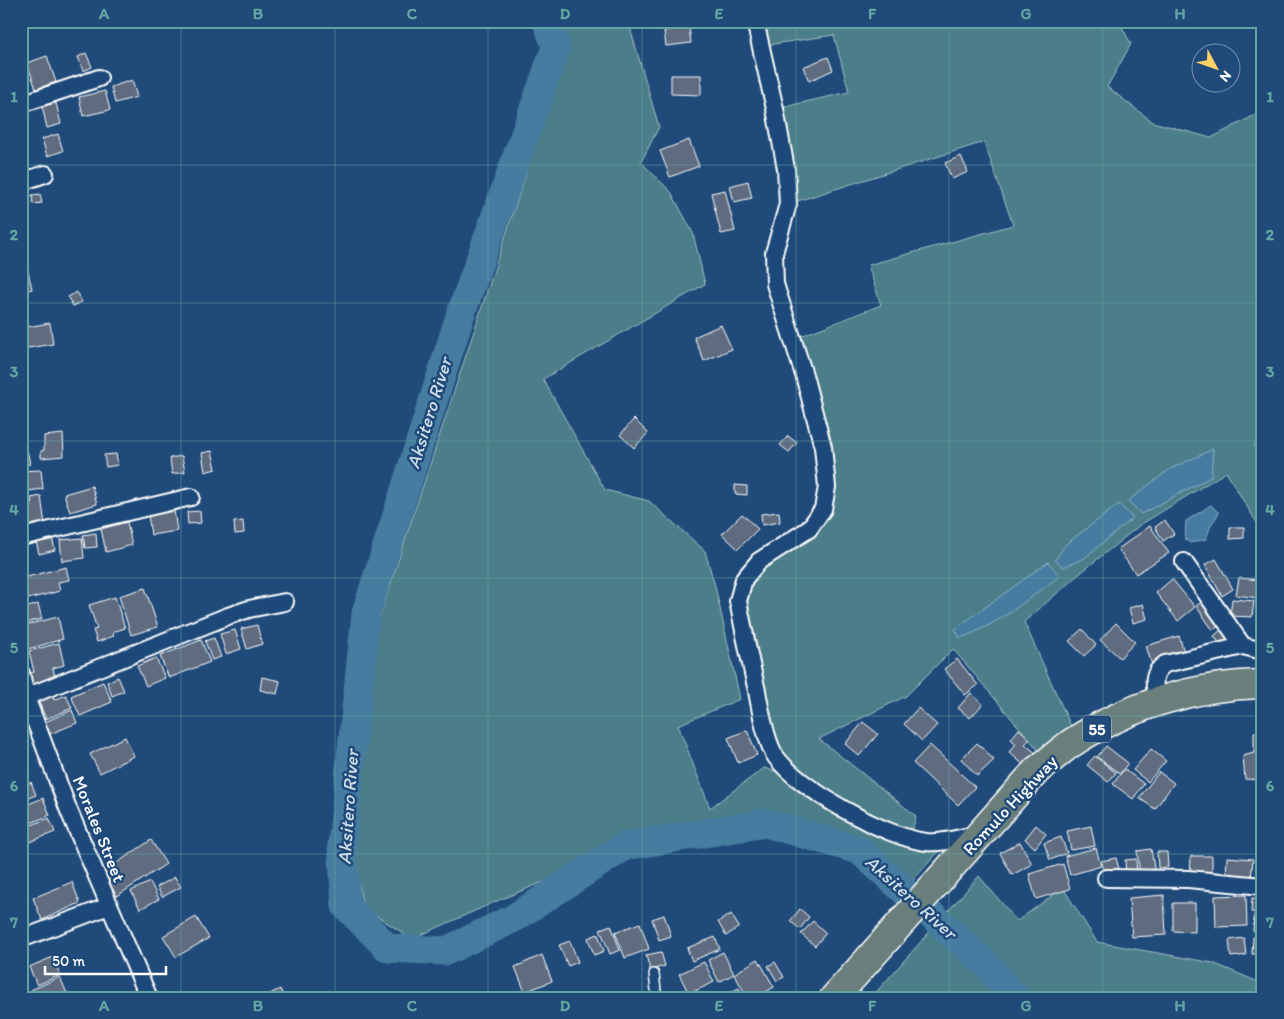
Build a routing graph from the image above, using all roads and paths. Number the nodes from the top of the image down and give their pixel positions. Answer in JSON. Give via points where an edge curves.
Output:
{"nodes":[{"id":1,"x":755,"y":21,"type":"edge"},
{"id":2,"x":99,"y":78,"type":"dead end"},
{"id":3,"x":21,"y":104,"type":"edge"},
{"id":4,"x":45,"y":174,"type":"dead end"},
{"id":5,"x":21,"y":182,"type":"edge"},
{"id":6,"x":191,"y":497,"type":"dead end"},
{"id":7,"x":21,"y":537,"type":"edge"},
{"id":8,"x":1184,"y":562,"type":"dead end"},
{"id":9,"x":285,"y":602,"type":"dead end"},
{"id":10,"x":1243,"y":646,"type":"junction"},
{"id":11,"x":1263,"y":651,"type":"edge"},
{"id":12,"x":21,"y":673,"type":"edge"},
{"id":13,"x":1263,"y":684,"type":"edge"},
{"id":14,"x":24,"y":698,"type":"edge"},
{"id":15,"x":1157,"y":702,"type":"junction"},
{"id":16,"x":975,"y":840,"type":"junction"},
{"id":17,"x":1106,"y":878,"type":"dead end"},
{"id":18,"x":1263,"y":886,"type":"edge"},
{"id":19,"x":109,"y":906,"type":"junction"},
{"id":20,"x":21,"y":939,"type":"edge"},
{"id":21,"x":654,"y":974,"type":"dead end"},
{"id":22,"x":149,"y":998,"type":"edge"},
{"id":23,"x":658,"y":998,"type":"edge"},
{"id":24,"x":834,"y":998,"type":"edge"}],
"edges":[{"from":1,"to":16,"type":"street","via":[[786,169],[788,204],[774,253],[775,284],[823,447],[827,487],[823,509],[808,529],[759,561],[742,584],[738,602],[764,725],[775,756],[819,795],[910,839],[928,842]]},
{"from":2,"to":3,"type":"street"},
{"from":4,"to":5,"type":"street"},
{"from":6,"to":7,"type":"street"},
{"from":8,"to":10,"type":"street"},
{"from":9,"to":14,"type":"street","via":[[228,616]]},
{"from":10,"to":11,"type":"street"},
{"from":10,"to":15,"type":"street","via":[[1158,668],[1154,677]]},
{"from":12,"to":14,"type":"street","name":"Morales Street"},
{"from":13,"to":15,"type":"highway","name":"Romulo Highway","number":"55","via":[[1205,689]]},
{"from":14,"to":19,"type":"street","name":"Morales Street"},
{"from":15,"to":16,"type":"highway","name":"Romulo Highway","number":"55","via":[[1113,719],[1070,744],[1038,770]]},
{"from":16,"to":24,"type":"highway","name":"Romulo Highway","number":"55"},
{"from":17,"to":18,"type":"street","via":[[1188,879]]},
{"from":19,"to":20,"type":"street"},
{"from":19,"to":22,"type":"street","name":"Morales Street"},
{"from":21,"to":23,"type":"lane"}]}
